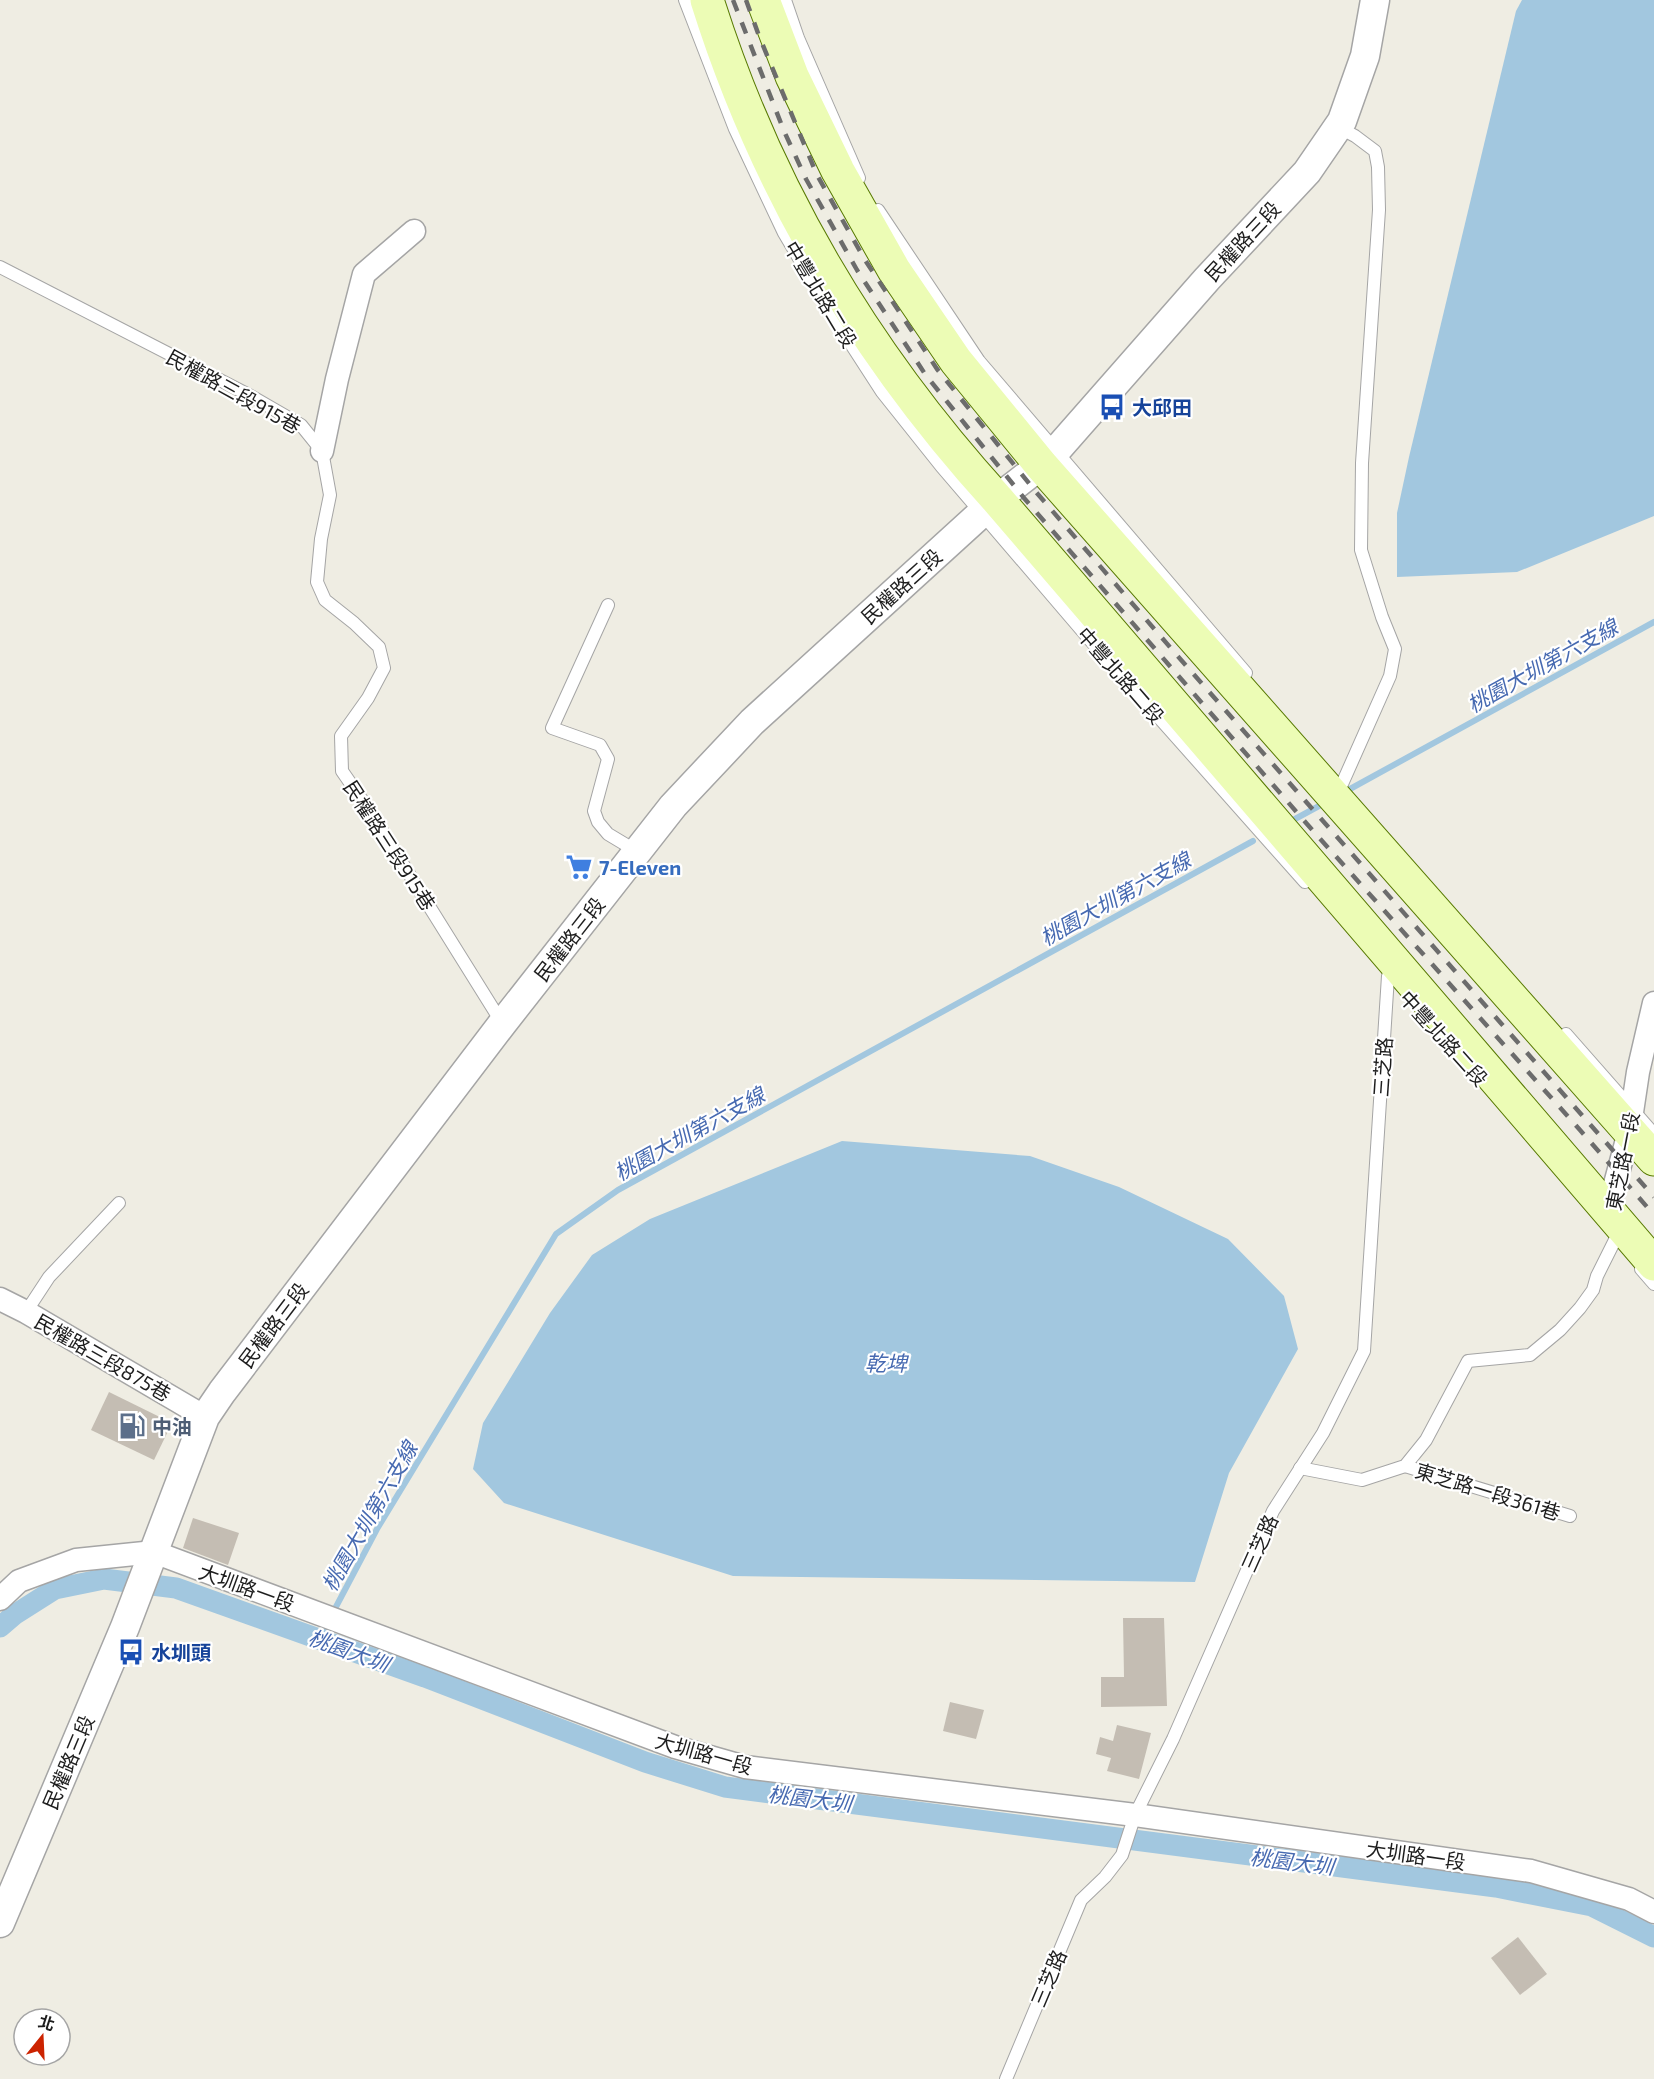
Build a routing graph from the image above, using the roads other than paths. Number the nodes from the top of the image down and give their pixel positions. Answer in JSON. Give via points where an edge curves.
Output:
{"nodes":[{"id":1,"x":685,"y":0,"type":"edge"},
{"id":2,"x":707,"y":0,"type":"edge"},
{"id":3,"x":763,"y":0,"type":"edge"},
{"id":4,"x":785,"y":0,"type":"edge"},
{"id":5,"x":1375,"y":0,"type":"edge"},
{"id":6,"x":1338,"y":127,"type":"junction"},
{"id":7,"x":414,"y":231,"type":"dead end"},
{"id":8,"x":0,"y":267,"type":"edge"},
{"id":9,"x":322,"y":451,"type":"junction"},
{"id":10,"x":1048,"y":459,"type":"junction"},
{"id":11,"x":990,"y":506,"type":"junction"},
{"id":12,"x":608,"y":605,"type":"dead end"},
{"id":13,"x":1251,"y":678,"type":"dead end"},
{"id":14,"x":1342,"y":784,"type":"dead end"},
{"id":15,"x":638,"y":852,"type":"junction"},
{"id":16,"x":1309,"y":887,"type":"dead end"},
{"id":17,"x":1384,"y":971,"type":"joint"},
{"id":18,"x":1403,"y":993,"type":"dead end"},
{"id":19,"x":1654,"y":1003,"type":"edge"},
{"id":20,"x":1554,"y":1022,"type":"dead end"},
{"id":21,"x":502,"y":1024,"type":"junction"},
{"id":22,"x":1434,"y":1027,"type":"dead end"},
{"id":23,"x":1639,"y":1125,"type":"edge"},
{"id":24,"x":1654,"y":1159,"type":"edge"},
{"id":25,"x":119,"y":1203,"type":"dead end"},
{"id":26,"x":1612,"y":1224,"type":"junction"},
{"id":27,"x":1654,"y":1264,"type":"edge"},
{"id":28,"x":1654,"y":1284,"type":"edge"},
{"id":29,"x":0,"y":1299,"type":"edge"},
{"id":30,"x":26,"y":1312,"type":"junction"},
{"id":31,"x":206,"y":1416,"type":"junction"},
{"id":32,"x":1406,"y":1466,"type":"junction"},
{"id":33,"x":1300,"y":1468,"type":"junction"},
{"id":34,"x":1570,"y":1516,"type":"dead end"},
{"id":35,"x":154,"y":1553,"type":"junction"},
{"id":36,"x":0,"y":1599,"type":"edge"},
{"id":37,"x":1133,"y":1821,"type":"junction"},
{"id":38,"x":1654,"y":1912,"type":"edge"},
{"id":39,"x":0,"y":1923,"type":"edge"},
{"id":40,"x":1006,"y":2079,"type":"edge"}],
"edges":[{"from":1,"to":11,"type":"lane","name":"中豐北路二段","via":[[735,129],[784,233],[838,324],[882,392],[941,466]]},
{"from":2,"to":11,"type":"main road","name":"中豐北路二段","via":[[748,110],[799,221],[886,364],[955,452]]},
{"from":3,"to":10,"type":"main road","via":[[797,87],[838,171],[894,270],[956,361]]},
{"from":4,"to":10,"type":"lane","via":[[861,183]]},
{"from":5,"to":6,"type":"street","name":"民權路三段","via":[[1365,56]]},
{"from":6,"to":10,"type":"street","name":"民權路三段","via":[[1306,172]]},
{"from":6,"to":14,"type":"lane","via":[[1375,151],[1378,167],[1361,550],[1395,649],[1390,676]]},
{"from":7,"to":9,"type":"street","via":[[364,274]]},
{"from":8,"to":9,"type":"lane","name":"民權路三段915巷","via":[[301,425]]},
{"from":9,"to":21,"type":"lane","name":"民權路三段915巷","via":[[330,495],[317,582],[325,600],[379,647],[384,668],[341,736],[342,771]]},
{"from":10,"to":11,"type":"street","name":"民權路三段"},
{"from":10,"to":13,"type":"lane"},
{"from":10,"to":23,"type":"main road"},
{"from":11,"to":15,"type":"street","name":"民權路三段","via":[[752,722],[673,806]]},
{"from":11,"to":16,"type":"lane","name":"中豐北路二段","via":[[1089,640]]},
{"from":11,"to":26,"type":"main road","name":"中豐北路二段"},
{"from":12,"to":15,"type":"lane","via":[[552,728],[600,745],[608,759],[594,811],[608,834]]},
{"from":15,"to":21,"type":"street","name":"民權路三段"},
{"from":17,"to":18,"type":"lane","name":"中豐北路二段"},
{"from":17,"to":33,"type":"lane","name":"三芝路","via":[[1364,1351],[1323,1433]]},
{"from":19,"to":23,"type":"street","name":"東芝路一段","via":[[1638,1072]]},
{"from":20,"to":23,"type":"lane"},
{"from":21,"to":31,"type":"street","name":"民權路三段"},
{"from":22,"to":26,"type":"lane","name":"中豐北路二段"},
{"from":23,"to":24,"type":"main road"},
{"from":23,"to":26,"type":"street","name":"東芝路一段"},
{"from":25,"to":30,"type":"lane","via":[[49,1277]]},
{"from":26,"to":27,"type":"main road","name":"中豐北路二段"},
{"from":26,"to":28,"type":"lane","name":"中豐北路二段"},
{"from":26,"to":32,"type":"lane","name":"東芝路一段","via":[[1593,1290],[1580,1308],[1530,1355],[1468,1361],[1426,1440]]},
{"from":29,"to":30,"type":"street","name":"民權路三段875巷"},
{"from":30,"to":31,"type":"street","name":"民權路三段875巷"},
{"from":31,"to":35,"type":"street","name":"民權路三段"},
{"from":32,"to":33,"type":"lane","via":[[1362,1480]]},
{"from":32,"to":34,"type":"lane","name":"東芝路一段361巷"},
{"from":33,"to":37,"type":"lane","name":"三芝路","via":[[1273,1511]]},
{"from":35,"to":36,"type":"street","name":"大圳路一段","via":[[76,1560],[19,1581]]},
{"from":35,"to":37,"type":"street","name":"大圳路一段","via":[[675,1747],[745,1767]]},
{"from":35,"to":39,"type":"street","name":"民權路三段"},
{"from":37,"to":38,"type":"street","name":"大圳路一段","via":[[1531,1871],[1629,1899]]},
{"from":37,"to":40,"type":"lane","name":"三芝路","via":[[1123,1852],[1081,1900]]}]}
